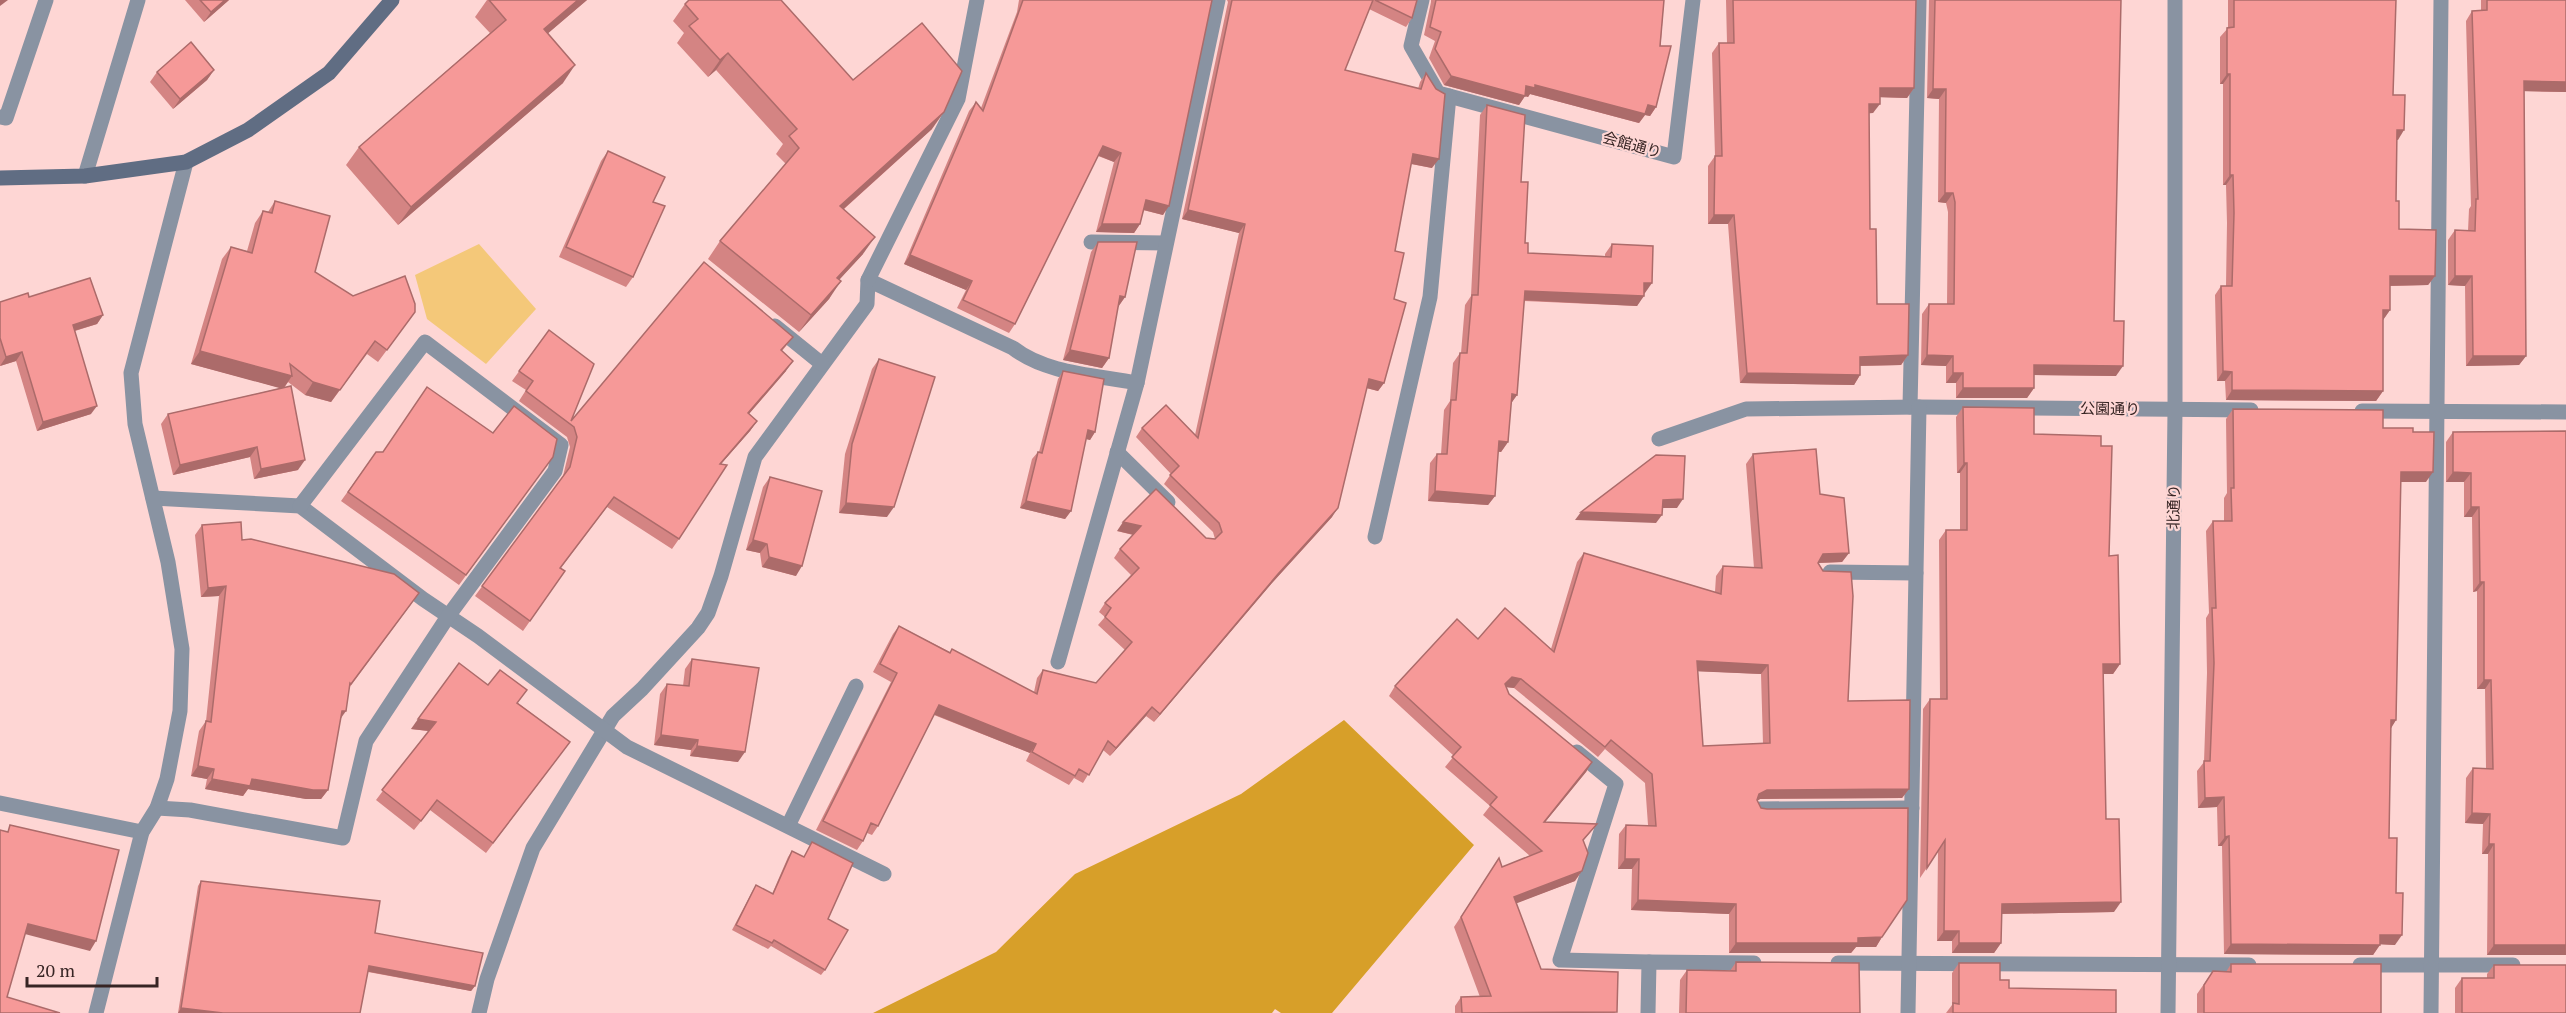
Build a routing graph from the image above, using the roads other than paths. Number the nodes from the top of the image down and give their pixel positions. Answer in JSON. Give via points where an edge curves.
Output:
{"nodes":[{"id":1,"x":46,"y":0,"type":"edge"},
{"id":2,"x":138,"y":0,"type":"edge"},
{"id":3,"x":392,"y":0,"type":"edge"},
{"id":4,"x":977,"y":0,"type":"edge"},
{"id":5,"x":1218,"y":0,"type":"edge"},
{"id":6,"x":1422,"y":0,"type":"edge"},
{"id":7,"x":1693,"y":0,"type":"edge"},
{"id":8,"x":1919,"y":0,"type":"edge"},
{"id":9,"x":2175,"y":0,"type":"edge"},
{"id":10,"x":2441,"y":0,"type":"edge"},
{"id":11,"x":1443,"y":94,"type":"junction"},
{"id":12,"x":0,"y":117,"type":"edge"},
{"id":13,"x":186,"y":162,"type":"junction"},
{"id":14,"x":85,"y":176,"type":"junction"},
{"id":15,"x":0,"y":178,"type":"edge"},
{"id":16,"x":1091,"y":242,"type":"dead end"},
{"id":17,"x":1166,"y":243,"type":"junction"},
{"id":18,"x":868,"y":280,"type":"junction"},
{"id":19,"x":759,"y":312,"type":"edge"},
{"id":20,"x":822,"y":364,"type":"junction"},
{"id":21,"x":1137,"y":383,"type":"junction"},
{"id":22,"x":1914,"y":407,"type":"junction"},
{"id":23,"x":2175,"y":410,"type":"junction"},
{"id":24,"x":2270,"y":410,"type":"edge"},
{"id":25,"x":2342,"y":411,"type":"edge"},
{"id":26,"x":2436,"y":412,"type":"junction"},
{"id":27,"x":2566,"y":412,"type":"edge"},
{"id":28,"x":1659,"y":439,"type":"dead end"},
{"id":29,"x":1117,"y":452,"type":"junction"},
{"id":30,"x":153,"y":498,"type":"junction"},
{"id":31,"x":300,"y":506,"type":"junction"},
{"id":32,"x":1181,"y":515,"type":"edge"},
{"id":33,"x":1375,"y":537,"type":"dead end"},
{"id":34,"x":1821,"y":572,"type":"edge"},
{"id":35,"x":1916,"y":573,"type":"junction"},
{"id":36,"x":448,"y":615,"type":"junction"},
{"id":37,"x":1058,"y":662,"type":"dead end"},
{"id":38,"x":856,"y":686,"type":"dead end"},
{"id":39,"x":603,"y":730,"type":"junction"},
{"id":40,"x":1562,"y":740,"type":"edge"},
{"id":41,"x":0,"y":803,"type":"edge"},
{"id":42,"x":157,"y":808,"type":"junction"},
{"id":43,"x":1912,"y":808,"type":"junction"},
{"id":44,"x":1760,"y":809,"type":"edge"},
{"id":45,"x":788,"y":826,"type":"junction"},
{"id":46,"x":142,"y":832,"type":"junction"},
{"id":47,"x":884,"y":874,"type":"dead end"},
{"id":48,"x":1648,"y":962,"type":"junction"},
{"id":49,"x":1767,"y":963,"type":"edge"},
{"id":50,"x":1826,"y":963,"type":"edge"},
{"id":51,"x":1908,"y":963,"type":"junction"},
{"id":52,"x":2432,"y":964,"type":"junction"},
{"id":53,"x":2169,"y":965,"type":"junction"},
{"id":54,"x":2264,"y":965,"type":"edge"},
{"id":55,"x":2348,"y":965,"type":"edge"},
{"id":56,"x":2532,"y":965,"type":"edge"},
{"id":57,"x":96,"y":1013,"type":"edge"},
{"id":58,"x":479,"y":1013,"type":"edge"},
{"id":59,"x":1648,"y":1013,"type":"edge"},
{"id":60,"x":1908,"y":1013,"type":"edge"},
{"id":61,"x":2168,"y":1013,"type":"edge"},
{"id":62,"x":2431,"y":1013,"type":"edge"}],
"edges":[{"from":1,"to":12,"type":"street","via":[[6,118]]},
{"from":2,"to":14,"type":"street"},
{"from":3,"to":13,"type":"main road","via":[[329,73],[248,130]]},
{"from":4,"to":18,"type":"street","via":[[958,99]]},
{"from":5,"to":17,"type":"street"},
{"from":6,"to":11,"type":"street","via":[[1411,46]]},
{"from":7,"to":11,"type":"street","name":"会館通り","via":[[1674,157]]},
{"from":8,"to":22,"type":"street"},
{"from":9,"to":23,"type":"street","name":"北通り"},
{"from":10,"to":26,"type":"street"},
{"from":11,"to":33,"type":"street","via":[[1430,297]]},
{"from":13,"to":14,"type":"main road"},
{"from":13,"to":30,"type":"street","via":[[130,373],[135,424]]},
{"from":14,"to":15,"type":"main road"},
{"from":16,"to":17,"type":"street"},
{"from":17,"to":21,"type":"street"},
{"from":18,"to":20,"type":"street","via":[[867,304]]},
{"from":18,"to":21,"type":"street","via":[[1050,368]]},
{"from":19,"to":20,"type":"street"},
{"from":20,"to":39,"type":"street","via":[[755,457],[708,613]]},
{"from":21,"to":29,"type":"street"},
{"from":22,"to":23,"type":"street","name":"公園通り"},
{"from":22,"to":28,"type":"street","name":"公園通り","via":[[1746,409]]},
{"from":22,"to":35,"type":"street"},
{"from":23,"to":24,"type":"street","name":"公園通り"},
{"from":23,"to":53,"type":"street","name":"北通り"},
{"from":25,"to":26,"type":"street"},
{"from":26,"to":27,"type":"street"},
{"from":26,"to":52,"type":"street"},
{"from":29,"to":32,"type":"street"},
{"from":29,"to":37,"type":"street"},
{"from":30,"to":31,"type":"street"},
{"from":30,"to":42,"type":"street","via":[[182,648],[180,711],[167,779]]},
{"from":31,"to":36,"type":"street"},
{"from":31,"to":36,"type":"street","via":[[425,342],[561,445],[555,471]]},
{"from":34,"to":35,"type":"street"},
{"from":35,"to":43,"type":"street"},
{"from":36,"to":39,"type":"street"},
{"from":36,"to":42,"type":"street","via":[[366,741],[343,838],[190,810]]},
{"from":38,"to":45,"type":"street"},
{"from":39,"to":45,"type":"street","via":[[627,747]]},
{"from":39,"to":58,"type":"street","via":[[533,848]]},
{"from":40,"to":48,"type":"street","via":[[1616,784],[1560,960]]},
{"from":41,"to":46,"type":"street"},
{"from":42,"to":46,"type":"street"},
{"from":43,"to":44,"type":"street"},
{"from":43,"to":51,"type":"street"},
{"from":45,"to":47,"type":"street"},
{"from":46,"to":57,"type":"street"},
{"from":48,"to":49,"type":"street"},
{"from":48,"to":59,"type":"street"},
{"from":50,"to":51,"type":"street"},
{"from":51,"to":53,"type":"street"},
{"from":51,"to":60,"type":"street"},
{"from":52,"to":55,"type":"street"},
{"from":52,"to":56,"type":"street"},
{"from":52,"to":62,"type":"street"},
{"from":53,"to":54,"type":"street"},
{"from":53,"to":61,"type":"street","name":"北通り"}]}
